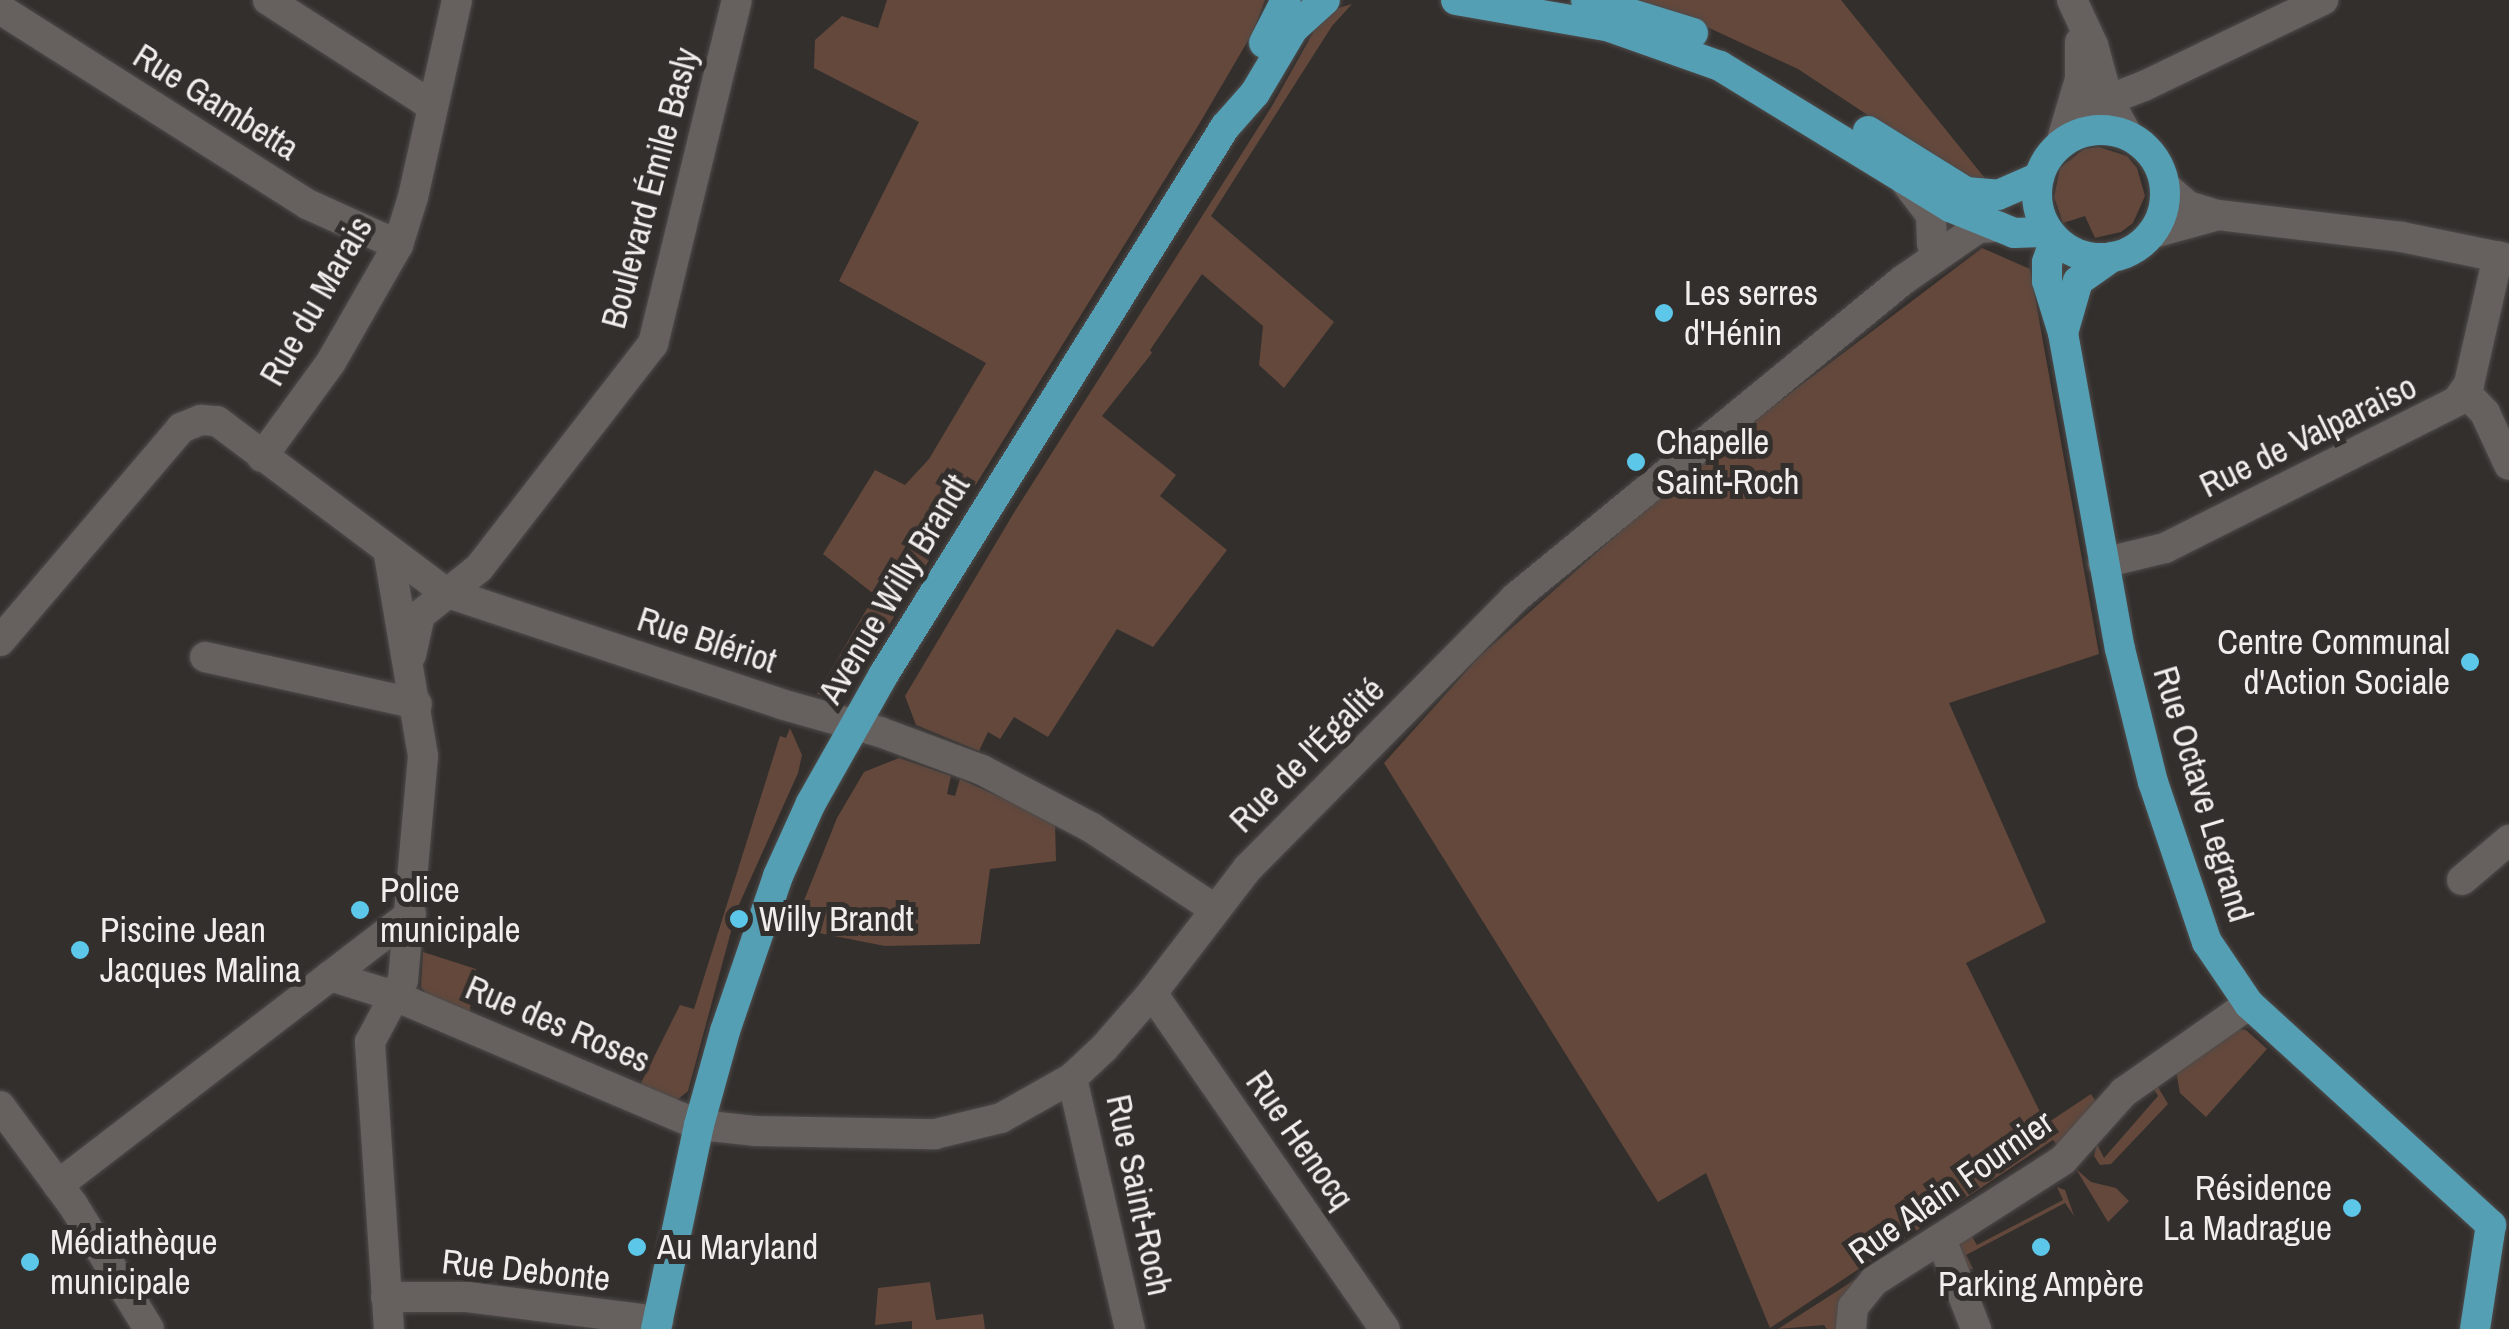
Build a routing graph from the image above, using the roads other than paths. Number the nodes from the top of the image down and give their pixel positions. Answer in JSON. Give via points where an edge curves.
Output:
{"nodes":[{"id":1,"x":268,"y":0,"type":"edge"},
{"id":2,"x":457,"y":0,"type":"edge"},
{"id":3,"x":737,"y":0,"type":"edge"},
{"id":4,"x":1286,"y":0,"type":"edge"},
{"id":5,"x":1325,"y":0,"type":"edge"},
{"id":6,"x":1456,"y":0,"type":"edge"},
{"id":7,"x":1586,"y":0,"type":"edge"},
{"id":8,"x":2323,"y":0,"type":"edge"},
{"id":9,"x":0,"y":9,"type":"edge"},
{"id":10,"x":2077,"y":10,"type":"edge"},
{"id":11,"x":2144,"y":86,"type":"junction"},
{"id":12,"x":2108,"y":100,"type":"junction"},
{"id":13,"x":434,"y":101,"type":"junction"},
{"id":14,"x":2072,"y":114,"type":"junction"},
{"id":15,"x":1225,"y":127,"type":"junction"},
{"id":16,"x":2135,"y":139,"type":"junction"},
{"id":17,"x":2061,"y":143,"type":"junction"},
{"id":18,"x":2039,"y":176,"type":"junction"},
{"id":19,"x":1903,"y":179,"type":"junction"},
{"id":20,"x":2166,"y":187,"type":"junction"},
{"id":21,"x":1976,"y":205,"type":"junction"},
{"id":22,"x":2218,"y":215,"type":"junction"},
{"id":23,"x":2000,"y":227,"type":"junction"},
{"id":24,"x":2153,"y":233,"type":"junction"},
{"id":25,"x":2052,"y":235,"type":"junction"},
{"id":26,"x":398,"y":245,"type":"junction"},
{"id":27,"x":1926,"y":255,"type":"junction"},
{"id":28,"x":2112,"y":257,"type":"junction"},
{"id":29,"x":2504,"y":257,"type":"edge"},
{"id":30,"x":2063,"y":333,"type":"junction"},
{"id":31,"x":2465,"y":392,"type":"junction"},
{"id":32,"x":262,"y":457,"type":"junction"},
{"id":33,"x":2509,"y":465,"type":"edge"},
{"id":34,"x":390,"y":554,"type":"junction"},
{"id":35,"x":2103,"y":563,"type":"junction"},
{"id":36,"x":445,"y":592,"type":"junction"},
{"id":37,"x":0,"y":641,"type":"edge"},
{"id":38,"x":205,"y":658,"type":"dead end"},
{"id":39,"x":411,"y":668,"type":"junction"},
{"id":40,"x":417,"y":704,"type":"junction"},
{"id":41,"x":854,"y":725,"type":"junction"},
{"id":42,"x":2509,"y":840,"type":"edge"},
{"id":43,"x":2462,"y":880,"type":"dead end"},
{"id":44,"x":1213,"y":908,"type":"junction"},
{"id":45,"x":411,"y":914,"type":"junction"},
{"id":46,"x":330,"y":976,"type":"junction"},
{"id":47,"x":1152,"y":993,"type":"junction"},
{"id":48,"x":397,"y":996,"type":"junction"},
{"id":49,"x":2250,"y":1004,"type":"junction"},
{"id":50,"x":1072,"y":1078,"type":"junction"},
{"id":51,"x":0,"y":1106,"type":"edge"},
{"id":52,"x":699,"y":1125,"type":"junction"},
{"id":53,"x":58,"y":1184,"type":"junction"},
{"id":54,"x":2500,"y":1216,"type":"edge"},
{"id":55,"x":1941,"y":1239,"type":"junction"},
{"id":56,"x":386,"y":1296,"type":"junction"},
{"id":57,"x":657,"y":1325,"type":"edge"},
{"id":58,"x":149,"y":1329,"type":"edge"},
{"id":59,"x":388,"y":1329,"type":"edge"},
{"id":60,"x":1130,"y":1329,"type":"edge"},
{"id":61,"x":1385,"y":1329,"type":"edge"},
{"id":62,"x":1851,"y":1329,"type":"edge"},
{"id":63,"x":1976,"y":1329,"type":"edge"},
{"id":64,"x":2475,"y":1329,"type":"edge"}],
"edges":[{"from":1,"to":13,"type":"street","via":[[422,100]]},
{"from":2,"to":13,"type":"street","name":"Rue du Marais"},
{"from":3,"to":36,"type":"street","name":"Boulevard Émile Basly","via":[[653,344],[479,568]]},
{"from":4,"to":15,"type":"main road","name":"Avenue Willy Brandt"},
{"from":5,"to":15,"type":"main road","name":"Avenue Willy Brandt","via":[[1292,29],[1255,93]]},
{"from":6,"to":19,"type":"main road","via":[[1610,27],[1720,66]]},
{"from":7,"to":21,"type":"main road","via":[[1748,56]]},
{"from":8,"to":11,"type":"street"},
{"from":9,"to":26,"type":"street","name":"Rue Gambetta","via":[[307,204]]},
{"from":10,"to":12,"type":"street"},
{"from":10,"to":14,"type":"street","via":[[2080,79]]},
{"from":11,"to":12,"type":"street"},
{"from":11,"to":16,"type":"street"},
{"from":12,"to":14,"type":"street"},
{"from":12,"to":16,"type":"street"},
{"from":13,"to":26,"type":"street","name":"Rue du Marais"},
{"from":14,"to":17,"type":"street"},
{"from":15,"to":41,"type":"main road","name":"Avenue Willy Brandt"},
{"from":16,"to":17,"type":"main road","via":[[2093,130]]},
{"from":16,"to":20,"type":"main road","via":[[2157,160]]},
{"from":17,"to":18,"type":"main road"},
{"from":18,"to":21,"type":"main road"},
{"from":18,"to":25,"type":"main road","via":[[2039,212]]},
{"from":19,"to":21,"type":"main road"},
{"from":19,"to":27,"type":"street","via":[[1931,215]]},
{"from":20,"to":22,"type":"street","via":[[2188,206]]},
{"from":20,"to":24,"type":"main road"},
{"from":21,"to":23,"type":"main road"},
{"from":21,"to":27,"type":"street","name":"Rue de l'Égalité"},
{"from":22,"to":24,"type":"street"},
{"from":22,"to":29,"type":"street"},
{"from":23,"to":25,"type":"main road"},
{"from":23,"to":27,"type":"street","name":"Rue de l'Égalité","via":[[1978,228]]},
{"from":24,"to":28,"type":"main road"},
{"from":25,"to":28,"type":"main road","via":[[2081,255]]},
{"from":25,"to":30,"type":"main road","name":"Rue Octave Legrand","via":[[2047,281]]},
{"from":26,"to":32,"type":"street","name":"Rue du Marais","via":[[331,362]]},
{"from":27,"to":44,"type":"street","name":"Rue de l'Égalité","via":[[1515,598]]},
{"from":28,"to":30,"type":"main road","name":"Rue Octave Legrand","via":[[2078,281]]},
{"from":29,"to":31,"type":"street","name":"Rue de Valparaiso"},
{"from":30,"to":35,"type":"main road","name":"Rue Octave Legrand"},
{"from":31,"to":33,"type":"street","via":[[2485,413]]},
{"from":31,"to":35,"type":"street","name":"Rue de Valparaiso","via":[[2448,408],[2166,548]]},
{"from":32,"to":34,"type":"street","name":"Rue Blériot"},
{"from":32,"to":37,"type":"street","name":"Rue Blériot","via":[[217,421],[181,428]]},
{"from":34,"to":36,"type":"street","name":"Rue Blériot"},
{"from":34,"to":39,"type":"street"},
{"from":35,"to":49,"type":"main road","name":"Rue Octave Legrand","via":[[2184,885],[2207,942]]},
{"from":36,"to":39,"type":"street","name":"Boulevard Émile Basly","via":[[414,628]]},
{"from":36,"to":41,"type":"street","name":"Rue Blériot"},
{"from":38,"to":40,"type":"street"},
{"from":39,"to":40,"type":"street"},
{"from":40,"to":45,"type":"street","via":[[422,756]]},
{"from":41,"to":44,"type":"street","name":"Rue Blériot","via":[[1043,799]]},
{"from":41,"to":52,"type":"main road","name":"Avenue Willy Brandt","via":[[778,876]]},
{"from":42,"to":43,"type":"street"},
{"from":44,"to":47,"type":"street","name":"Rue de l'Égalité"},
{"from":45,"to":46,"type":"street"},
{"from":45,"to":48,"type":"street"},
{"from":46,"to":48,"type":"street","name":"Rue des Roses"},
{"from":46,"to":53,"type":"street"},
{"from":47,"to":50,"type":"street","name":"Rue de l'Égalité"},
{"from":47,"to":61,"type":"street","name":"Rue Henocq"},
{"from":48,"to":52,"type":"street","name":"Rue des Roses"},
{"from":48,"to":56,"type":"street","via":[[370,1042]]},
{"from":49,"to":54,"type":"main road","name":"Rue Octave Legrand"},
{"from":49,"to":55,"type":"street","name":"Rue Alain Fournier","via":[[2124,1092],[2063,1160]]},
{"from":50,"to":52,"type":"street","name":"Rue de l'Égalité","via":[[1001,1118],[947,1133]]},
{"from":50,"to":60,"type":"street","name":"Rue Saint-Roch"},
{"from":51,"to":53,"type":"street"},
{"from":52,"to":57,"type":"main road","name":"Avenue Willy Brandt"},
{"from":53,"to":58,"type":"street"},
{"from":54,"to":64,"type":"main road"},
{"from":55,"to":62,"type":"street","name":"Rue Alain Fournier","via":[[1862,1292]]},
{"from":55,"to":63,"type":"street"},
{"from":56,"to":57,"type":"street","name":"Rue Debonte","via":[[467,1297]]},
{"from":56,"to":59,"type":"street"}]}
